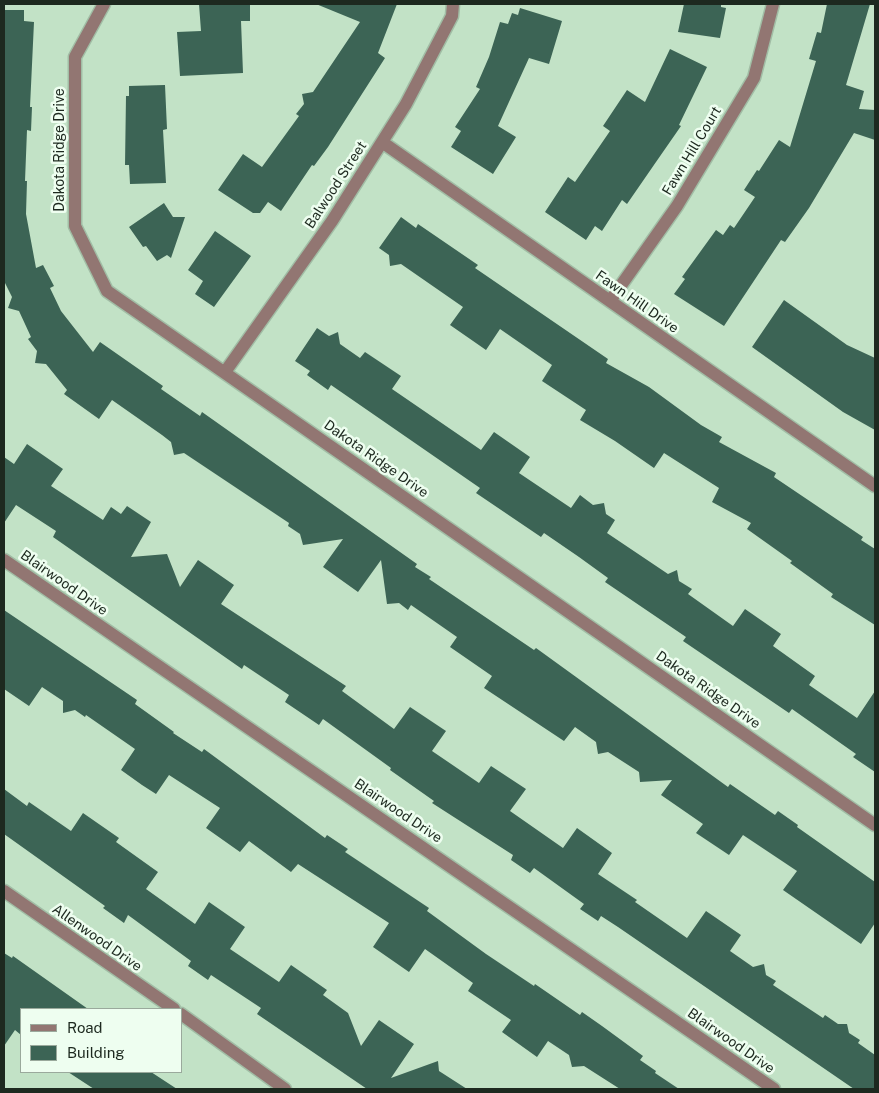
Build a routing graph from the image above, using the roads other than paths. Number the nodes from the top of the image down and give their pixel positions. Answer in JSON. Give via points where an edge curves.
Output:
{"nodes":[{"id":1,"x":104,"y":4,"type":"edge"},
{"id":2,"x":453,"y":4,"type":"edge"},
{"id":3,"x":774,"y":4,"type":"edge"},
{"id":4,"x":382,"y":142,"type":"junction"},
{"id":5,"x":610,"y":301,"type":"junction"},
{"id":6,"x":225,"y":372,"type":"junction"},
{"id":7,"x":875,"y":486,"type":"edge"},
{"id":8,"x":4,"y":560,"type":"edge"},
{"id":9,"x":875,"y":825,"type":"edge"},
{"id":10,"x":4,"y":891,"type":"edge"},
{"id":11,"x":173,"y":1008,"type":"edge"},
{"id":12,"x":182,"y":1015,"type":"edge"},
{"id":13,"x":285,"y":1089,"type":"edge"},
{"id":14,"x":774,"y":1089,"type":"edge"}],
"edges":[{"from":1,"to":6,"type":"street","name":"Dakota Ridge Drive","via":[[75,57],[75,226],[107,291]]},
{"from":2,"to":4,"type":"street","name":"Balwood Street","via":[[452,16],[406,104]]},
{"from":3,"to":5,"type":"street","name":"Fawn Hill Court","via":[[754,78],[677,206]]},
{"from":4,"to":5,"type":"street","name":"Fawn Hill Drive"},
{"from":4,"to":6,"type":"street","name":"Balwood Street","via":[[332,221]]},
{"from":5,"to":7,"type":"street","name":"Fawn Hill Drive"},
{"from":6,"to":9,"type":"street","name":"Dakota Ridge Drive"},
{"from":8,"to":14,"type":"street","name":"Blairwood Drive"},
{"from":10,"to":11,"type":"street","name":"Allenwood Drive"},
{"from":12,"to":13,"type":"street"}]}
